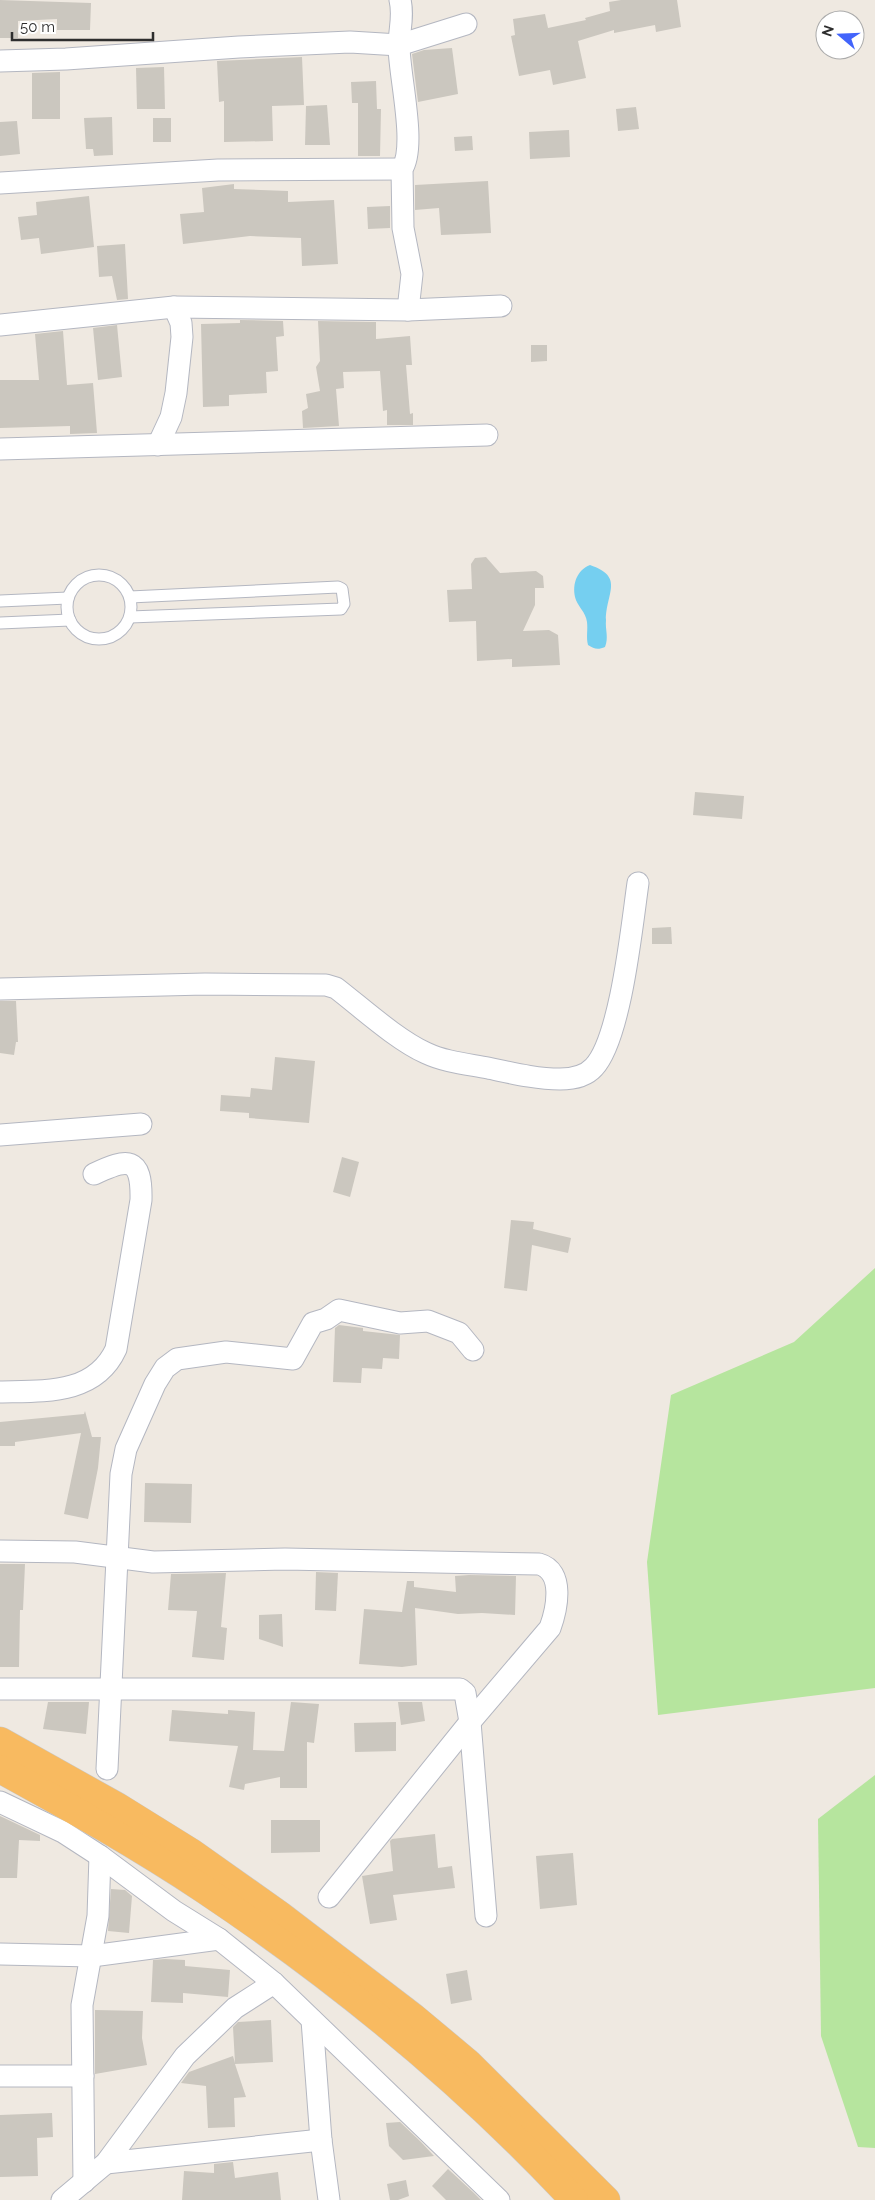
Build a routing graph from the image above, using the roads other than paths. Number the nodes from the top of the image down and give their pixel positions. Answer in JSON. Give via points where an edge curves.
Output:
{"nodes":[{"id":1,"x":400,"y":0,"type":"edge"},
{"id":2,"x":466,"y":24,"type":"dead end"},
{"id":3,"x":399,"y":45,"type":"junction"},
{"id":4,"x":0,"y":61,"type":"edge"},
{"id":5,"x":402,"y":168,"type":"junction"},
{"id":6,"x":0,"y":183,"type":"edge"},
{"id":7,"x":501,"y":306,"type":"dead end"},
{"id":8,"x":174,"y":307,"type":"junction"},
{"id":9,"x":408,"y":310,"type":"junction"},
{"id":10,"x":0,"y":325,"type":"edge"},
{"id":11,"x":487,"y":436,"type":"dead end"},
{"id":12,"x":158,"y":445,"type":"junction"},
{"id":13,"x":0,"y":449,"type":"edge"},
{"id":14,"x":130,"y":597,"type":"junction"},
{"id":15,"x":68,"y":598,"type":"junction"},
{"id":16,"x":0,"y":601,"type":"edge"},
{"id":17,"x":130,"y":617,"type":"junction"},
{"id":18,"x":70,"y":620,"type":"junction"},
{"id":19,"x":0,"y":623,"type":"edge"},
{"id":20,"x":638,"y":883,"type":"dead end"},
{"id":21,"x":0,"y":989,"type":"edge"},
{"id":22,"x":141,"y":1124,"type":"dead end"},
{"id":23,"x":0,"y":1135,"type":"edge"},
{"id":24,"x":94,"y":1174,"type":"dead end"},
{"id":25,"x":473,"y":1350,"type":"dead end"},
{"id":26,"x":0,"y":1392,"type":"edge"},
{"id":27,"x":0,"y":1551,"type":"edge"},
{"id":28,"x":118,"y":1559,"type":"junction"},
{"id":29,"x":0,"y":1689,"type":"edge"},
{"id":30,"x":111,"y":1689,"type":"junction"},
{"id":31,"x":470,"y":1722,"type":"junction"},
{"id":32,"x":0,"y":1741,"type":"edge"},
{"id":33,"x":0,"y":1769,"type":"edge"},
{"id":34,"x":107,"y":1769,"type":"dead end"},
{"id":35,"x":5,"y":1807,"type":"edge"},
{"id":36,"x":100,"y":1856,"type":"junction"},
{"id":37,"x":329,"y":1897,"type":"dead end"},
{"id":38,"x":486,"y":1916,"type":"dead end"},
{"id":39,"x":219,"y":1939,"type":"junction"},
{"id":40,"x":0,"y":1954,"type":"edge"},
{"id":41,"x":92,"y":1956,"type":"junction"},
{"id":42,"x":274,"y":1983,"type":"junction"},
{"id":43,"x":312,"y":2020,"type":"junction"},
{"id":44,"x":0,"y":2076,"type":"edge"},
{"id":45,"x":82,"y":2076,"type":"junction"},
{"id":46,"x":321,"y":2140,"type":"junction"},
{"id":47,"x":106,"y":2163,"type":"junction"},
{"id":48,"x":84,"y":2182,"type":"junction"},
{"id":49,"x":62,"y":2200,"type":"edge"},
{"id":50,"x":329,"y":2200,"type":"edge"},
{"id":51,"x":499,"y":2200,"type":"edge"},
{"id":52,"x":574,"y":2200,"type":"edge"},
{"id":53,"x":606,"y":2200,"type":"edge"}],
"edges":[{"from":1,"to":3,"type":"street"},
{"from":2,"to":3,"type":"street"},
{"from":3,"to":4,"type":"street","via":[[350,42]]},
{"from":3,"to":5,"type":"street","via":[[408,144]]},
{"from":5,"to":6,"type":"street","via":[[236,170]]},
{"from":5,"to":9,"type":"street","via":[[403,228],[412,274]]},
{"from":7,"to":9,"type":"street"},
{"from":8,"to":9,"type":"street"},
{"from":8,"to":10,"type":"street"},
{"from":8,"to":12,"type":"street","via":[[181,323],[182,338],[176,393],[171,417]]},
{"from":11,"to":12,"type":"street"},
{"from":12,"to":13,"type":"street"},
{"from":14,"to":15,"type":"lane","via":[[117,579],[101,574],[77,583]]},
{"from":14,"to":17,"type":"lane"},
{"from":14,"to":17,"type":"lane","via":[[338,587],[342,590],[344,604],[342,609]]},
{"from":15,"to":16,"type":"lane"},
{"from":15,"to":18,"type":"lane"},
{"from":17,"to":18,"type":"lane","via":[[121,631],[105,639],[88,638]]},
{"from":18,"to":19,"type":"lane"},
{"from":20,"to":21,"type":"street","via":[[611,1036],[594,1068],[580,1076],[562,1079],[442,1060],[413,1046],[336,988],[326,985]]},
{"from":22,"to":23,"type":"street"},
{"from":24,"to":26,"type":"street","via":[[126,1162],[138,1172],[141,1184],[116,1349],[103,1371],[82,1383],[63,1389]]},
{"from":25,"to":28,"type":"street","via":[[459,1333],[428,1321],[400,1323],[339,1310],[313,1323],[293,1359],[226,1352],[171,1362],[155,1384],[122,1460]]},
{"from":27,"to":28,"type":"street","via":[[75,1552]]},
{"from":28,"to":30,"type":"street"},
{"from":28,"to":31,"type":"street","via":[[153,1562],[295,1559],[546,1566],[551,1570],[558,1596],[550,1628]]},
{"from":29,"to":30,"type":"street"},
{"from":30,"to":31,"type":"street","via":[[455,1687],[465,1693]]},
{"from":30,"to":34,"type":"street"},
{"from":31,"to":37,"type":"street"},
{"from":31,"to":38,"type":"street"},
{"from":32,"to":53,"type":"highway","via":[[192,1853],[288,1922],[468,2063]]},
{"from":33,"to":52,"type":"highway","via":[[143,1850],[292,1951],[449,2078]]},
{"from":35,"to":36,"type":"street","via":[[63,1832]]},
{"from":36,"to":39,"type":"street","via":[[174,1911]]},
{"from":36,"to":41,"type":"street","via":[[98,1916]]},
{"from":39,"to":41,"type":"street"},
{"from":39,"to":42,"type":"street"},
{"from":40,"to":41,"type":"street"},
{"from":41,"to":45,"type":"street","via":[[82,2005]]},
{"from":42,"to":43,"type":"street"},
{"from":42,"to":47,"type":"street","via":[[235,2008],[185,2056]]},
{"from":43,"to":46,"type":"street"},
{"from":43,"to":51,"type":"street"},
{"from":44,"to":45,"type":"street"},
{"from":45,"to":48,"type":"street"},
{"from":46,"to":47,"type":"street"},
{"from":46,"to":50,"type":"street"},
{"from":47,"to":48,"type":"street"},
{"from":48,"to":49,"type":"street"}]}
